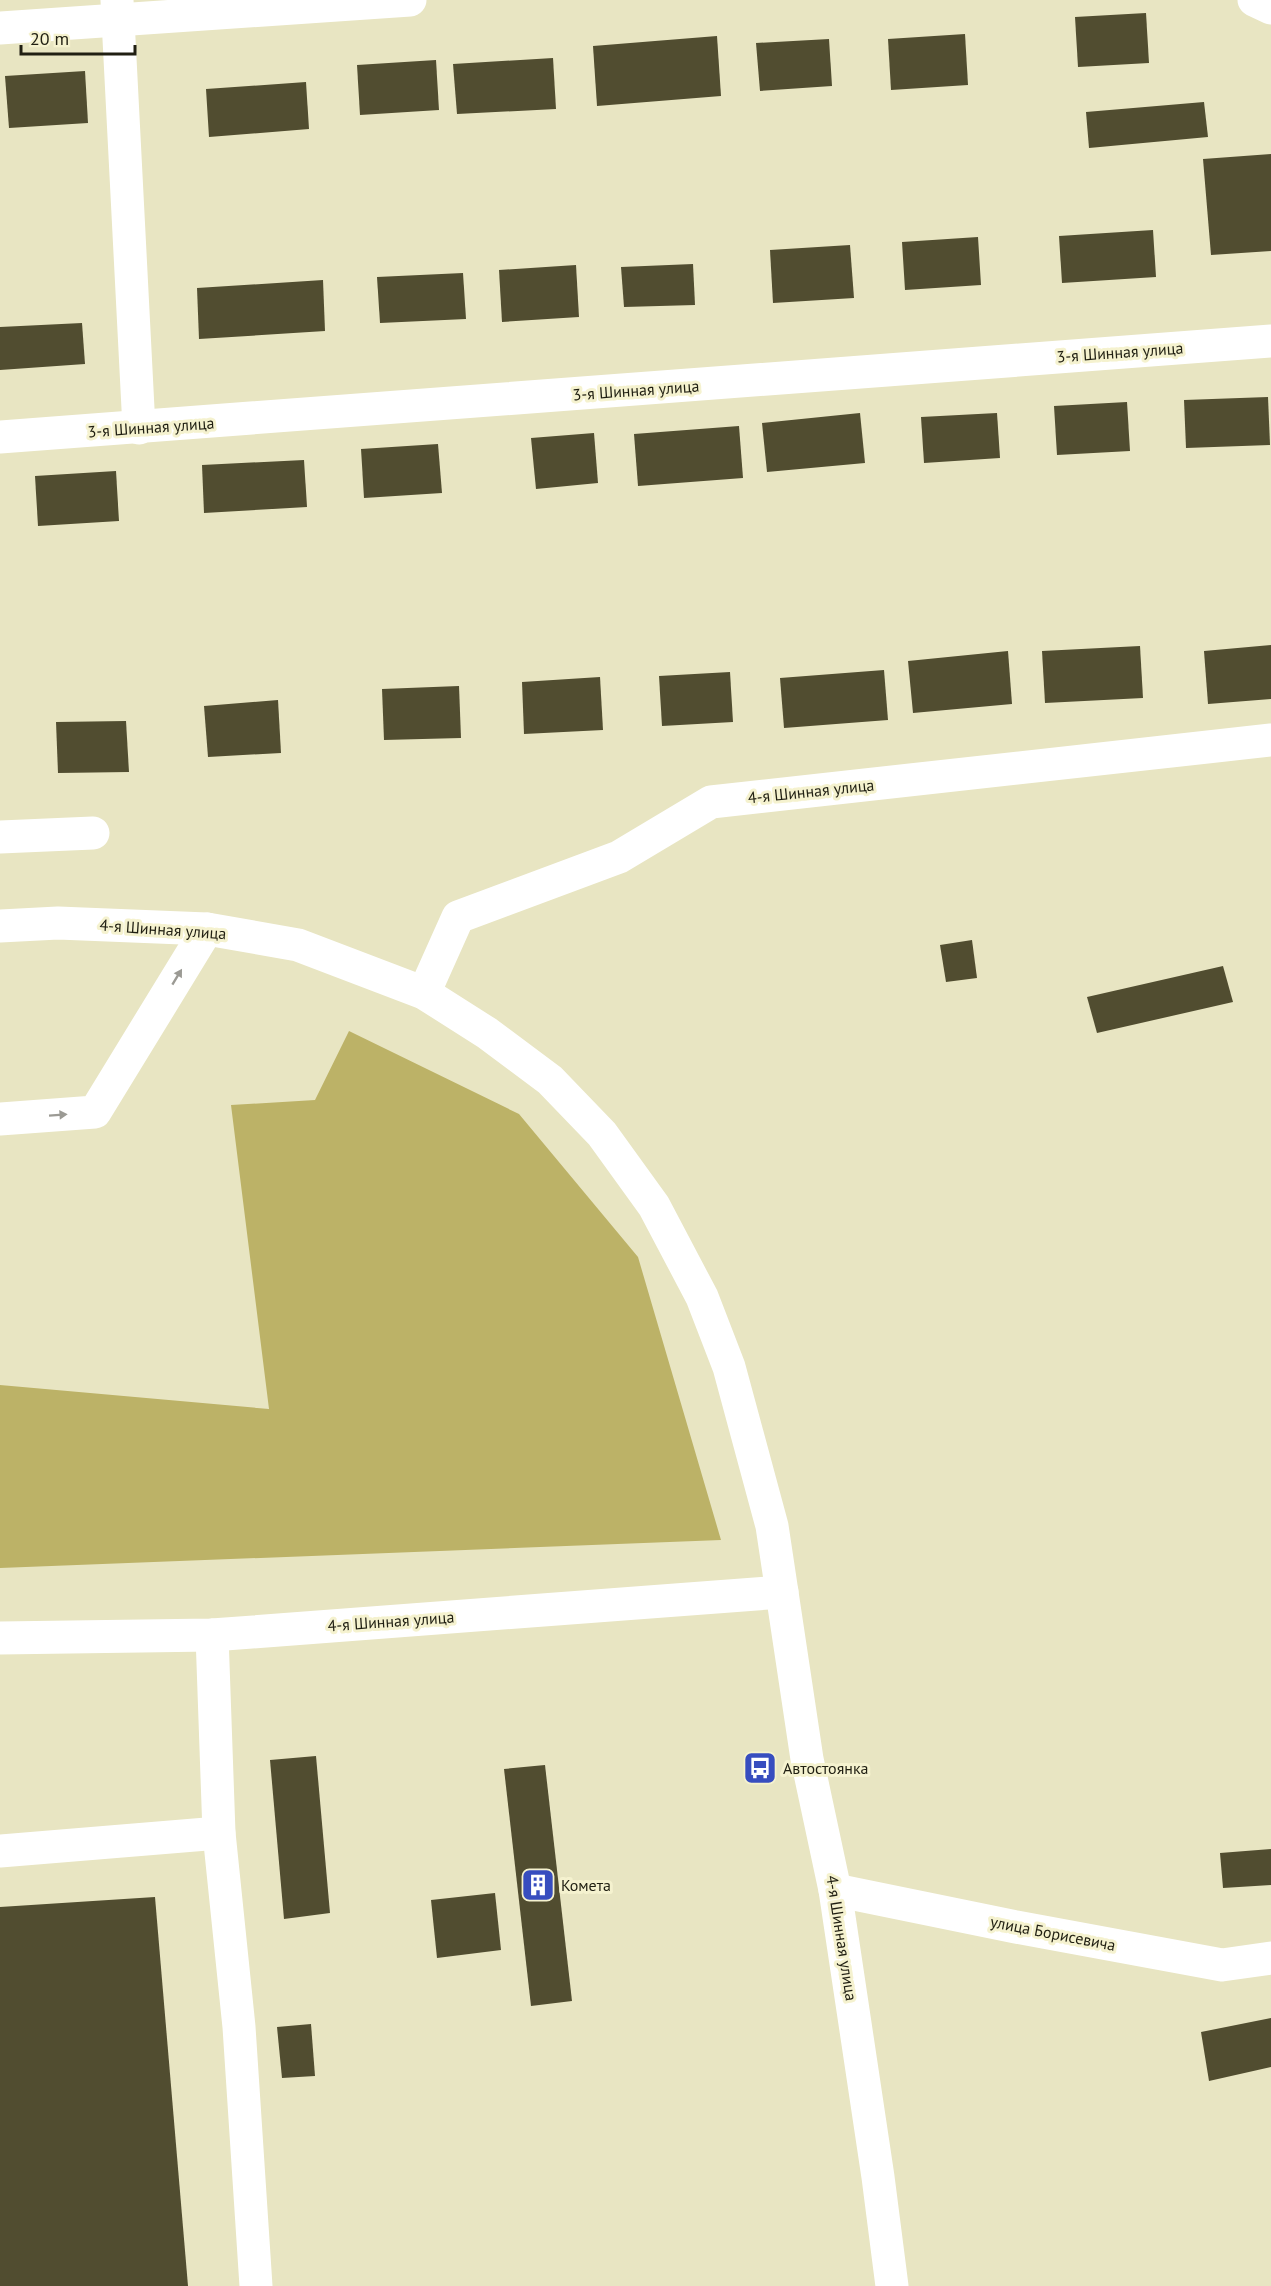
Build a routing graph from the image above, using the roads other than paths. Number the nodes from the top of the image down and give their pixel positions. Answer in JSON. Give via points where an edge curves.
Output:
{"nodes":[{"id":1,"x":410,"y":0,"type":"edge"},
{"id":2,"x":1254,"y":0,"type":"edge"},
{"id":3,"x":1271,"y":8,"type":"edge"},
{"id":4,"x":117,"y":10,"type":"edge"},
{"id":5,"x":0,"y":28,"type":"edge"},
{"id":6,"x":1270,"y":338,"type":"edge"},
{"id":7,"x":139,"y":428,"type":"junction"},
{"id":8,"x":0,"y":437,"type":"edge"},
{"id":9,"x":1271,"y":740,"type":"edge"},
{"id":10,"x":93,"y":832,"type":"dead end"},
{"id":11,"x":0,"y":837,"type":"edge"},
{"id":12,"x":0,"y":926,"type":"edge"},
{"id":13,"x":207,"y":929,"type":"junction"},
{"id":14,"x":424,"y":993,"type":"junction"},
{"id":15,"x":0,"y":1119,"type":"edge"},
{"id":16,"x":782,"y":1592,"type":"junction"},
{"id":17,"x":212,"y":1635,"type":"junction"},
{"id":18,"x":0,"y":1638,"type":"edge"},
{"id":19,"x":219,"y":1833,"type":"junction"},
{"id":20,"x":0,"y":1851,"type":"edge"},
{"id":21,"x":835,"y":1890,"type":"junction"},
{"id":22,"x":1271,"y":1958,"type":"edge"},
{"id":23,"x":256,"y":2286,"type":"edge"},
{"id":24,"x":892,"y":2286,"type":"edge"}],
"edges":[{"from":1,"to":4,"type":"street"},
{"from":2,"to":3,"type":"street"},
{"from":4,"to":5,"type":"street"},
{"from":4,"to":7,"type":"street"},
{"from":6,"to":7,"type":"street","name":"3-я Шинная улица"},
{"from":7,"to":8,"type":"street","name":"3-я Шинная улица"},
{"from":9,"to":14,"type":"street","name":"4-я Шинная улица","via":[[711,802],[619,857],[458,917]]},
{"from":10,"to":11,"type":"street"},
{"from":12,"to":13,"type":"street","name":"4-я Шинная улица","via":[[58,923]]},
{"from":13,"to":14,"type":"street","name":"4-я Шинная улица","via":[[298,945]]},
{"from":15,"to":13,"type":"street","one_way":true,"via":[[95,1112]]},
{"from":14,"to":16,"type":"street","name":"4-я Шинная улица","via":[[550,1080],[602,1134],[654,1206],[702,1297],[729,1368],[772,1526]]},
{"from":16,"to":17,"type":"street","name":"4-я Шинная улица"},
{"from":16,"to":21,"type":"street","name":"4-я Шинная улица","via":[[807,1760]]},
{"from":17,"to":18,"type":"street","name":"4-я Шинная улица"},
{"from":17,"to":19,"type":"street"},
{"from":19,"to":20,"type":"street"},
{"from":19,"to":23,"type":"street","via":[[239,2027]]},
{"from":21,"to":22,"type":"street","name":"улица Борисевича","via":[[1222,1965]]},
{"from":21,"to":24,"type":"street","name":"4-я Шинная улица"}]}
